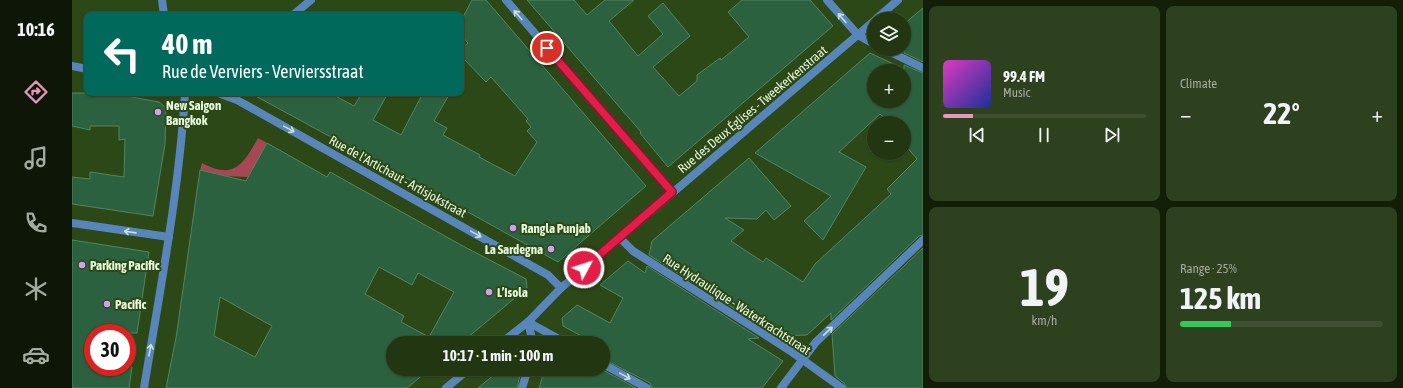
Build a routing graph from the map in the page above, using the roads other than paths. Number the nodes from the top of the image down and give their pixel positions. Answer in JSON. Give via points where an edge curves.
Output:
{"nodes":[{"id":1,"x":162,"y":0,"type":"edge"},
{"id":2,"x":311,"y":0,"type":"edge"},
{"id":3,"x":506,"y":0,"type":"edge"},
{"id":4,"x":827,"y":0,"type":"edge"},
{"id":5,"x":898,"y":0,"type":"edge"},
{"id":6,"x":164,"y":12,"type":"edge"},
{"id":7,"x":297,"y":12,"type":"edge"},
{"id":8,"x":884,"y":12,"type":"edge"},
{"id":9,"x":867,"y":27,"type":"edge"},
{"id":10,"x":858,"y":35,"type":"junction"},
{"id":11,"x":867,"y":40,"type":"edge"},
{"id":12,"x":898,"y":56,"type":"edge"},
{"id":13,"x":72,"y":66,"type":"edge"},
{"id":14,"x":84,"y":68,"type":"edge"},
{"id":15,"x":923,"y":68,"type":"edge"},
{"id":16,"x":185,"y":96,"type":"edge"},
{"id":17,"x":226,"y":96,"type":"edge"},
{"id":18,"x":672,"y":192,"type":"junction"},
{"id":19,"x":72,"y":223,"type":"edge"},
{"id":20,"x":169,"y":237,"type":"junction"},
{"id":21,"x":620,"y":238,"type":"junction"},
{"id":22,"x":923,"y":240,"type":"edge"},
{"id":23,"x":561,"y":288,"type":"junction"},
{"id":24,"x":528,"y":322,"type":"junction"},
{"id":25,"x":510,"y":336,"type":"edge"},
{"id":26,"x":531,"y":336,"type":"edge"},
{"id":27,"x":553,"y":336,"type":"edge"},
{"id":28,"x":803,"y":360,"type":"junction"},
{"id":29,"x":610,"y":368,"type":"edge"},
{"id":30,"x":461,"y":376,"type":"edge"},
{"id":31,"x":526,"y":376,"type":"edge"},
{"id":32,"x":144,"y":388,"type":"edge"},
{"id":33,"x":446,"y":388,"type":"edge"},
{"id":34,"x":522,"y":388,"type":"edge"},
{"id":35,"x":647,"y":388,"type":"edge"},
{"id":36,"x":781,"y":388,"type":"edge"},
{"id":37,"x":842,"y":388,"type":"edge"}],
"edges":[{"from":1,"to":6,"type":"street"},
{"from":2,"to":7,"type":"street"},
{"from":18,"to":3,"type":"street","one_way":true},
{"from":10,"to":4,"type":"street","one_way":true},
{"from":5,"to":8,"type":"street","name":"Rue des Deux Églises - Tweekerkenstraat"},
{"from":9,"to":10,"type":"street","name":"Rue des Deux Églises - Tweekerkenstraat"},
{"from":10,"to":11,"type":"street"},
{"from":10,"to":18,"type":"street","name":"Rue des Deux Églises - Tweekerkenstraat"},
{"from":12,"to":15,"type":"street"},
{"from":13,"to":14,"type":"street"},
{"from":16,"to":20,"type":"street"},
{"from":17,"to":23,"type":"street","name":"Rue de l'Artichaut - Artisjokstraat","one_way":true,"via":[[548,274]]},
{"from":18,"to":21,"type":"street","name":"Rue des Deux Églises - Tweekerkenstraat"},
{"from":20,"to":19,"type":"street","one_way":true},
{"from":32,"to":20,"type":"street","one_way":true},
{"from":21,"to":23,"type":"street","name":"Rue des Deux Églises - Tweekerkenstraat"},
{"from":21,"to":28,"type":"street","name":"Rue Hydraulique - Waterkrachtstraat","via":[[633,251]]},
{"from":28,"to":22,"type":"street","one_way":true,"via":[[816,342]]},
{"from":23,"to":24,"type":"street","name":"Rue des Deux Églises - Tweekerkenstraat"},
{"from":24,"to":25,"type":"street","name":"Rue des Deux Églises - Tweekerkenstraat"},
{"from":24,"to":26,"type":"street"},
{"from":24,"to":27,"type":"street"},
{"from":28,"to":36,"type":"street"},
{"from":28,"to":37,"type":"street","name":"Rue Hydraulique - Waterkrachtstraat"},
{"from":29,"to":35,"type":"street","one_way":true},
{"from":30,"to":33,"type":"street"},
{"from":31,"to":34,"type":"street"}]}
